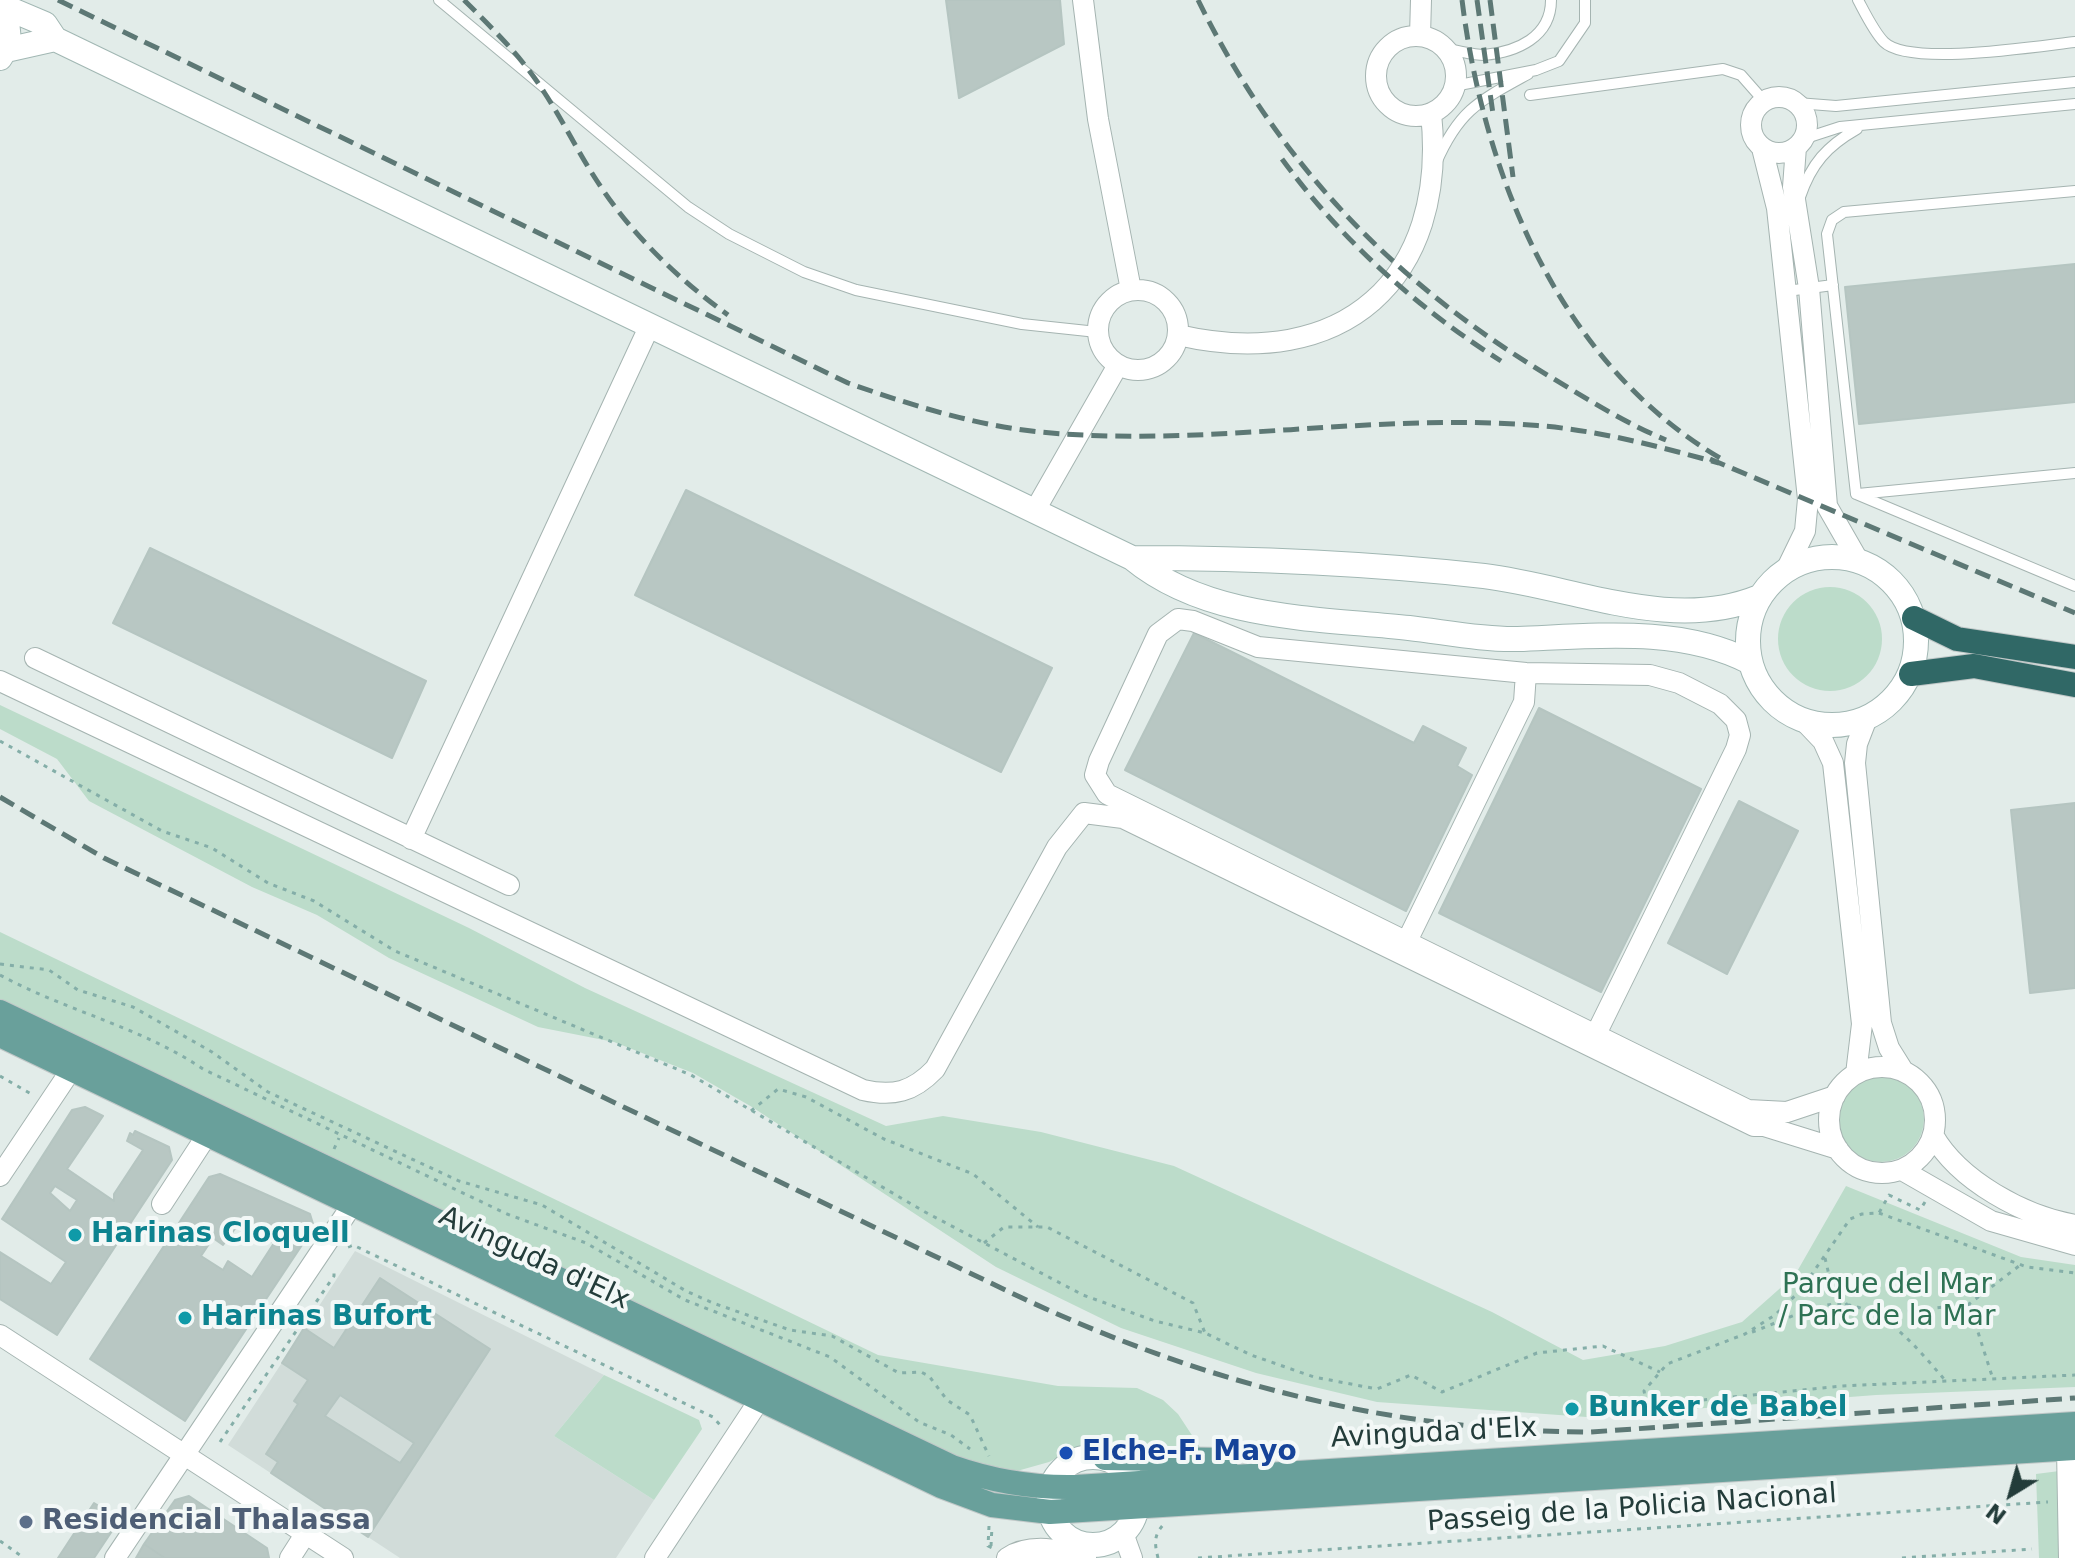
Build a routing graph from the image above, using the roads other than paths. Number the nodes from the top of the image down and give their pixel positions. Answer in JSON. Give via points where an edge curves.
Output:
{"nodes":[{"id":1,"x":439,"y":0,"type":"edge"},
{"id":2,"x":1083,"y":0,"type":"edge"},
{"id":3,"x":1421,"y":0,"type":"edge"},
{"id":4,"x":1551,"y":0,"type":"edge"},
{"id":5,"x":1585,"y":0,"type":"edge"},
{"id":6,"x":1858,"y":0,"type":"edge"},
{"id":7,"x":0,"y":6,"type":"edge"},
{"id":8,"x":1420,"y":36,"type":"junction"},
{"id":9,"x":55,"y":39,"type":"junction"},
{"id":10,"x":2075,"y":42,"type":"edge"},
{"id":11,"x":1445,"y":49,"type":"junction"},
{"id":12,"x":3,"y":54,"type":"edge"},
{"id":13,"x":1536,"y":70,"type":"junction"},
{"id":14,"x":2075,"y":82,"type":"edge"},
{"id":15,"x":1454,"y":86,"type":"junction"},
{"id":16,"x":1530,"y":95,"type":"dead end"},
{"id":17,"x":1763,"y":100,"type":"junction"},
{"id":18,"x":1797,"y":103,"type":"junction"},
{"id":19,"x":2075,"y":104,"type":"edge"},
{"id":20,"x":1431,"y":113,"type":"junction"},
{"id":21,"x":1858,"y":128,"type":"junction"},
{"id":22,"x":1800,"y":143,"type":"junction"},
{"id":23,"x":1762,"y":148,"type":"junction"},
{"id":24,"x":1434,"y":168,"type":"junction"},
{"id":25,"x":2075,"y":191,"type":"edge"},
{"id":26,"x":1798,"y":202,"type":"junction"},
{"id":27,"x":1833,"y":285,"type":"junction"},
{"id":28,"x":1809,"y":288,"type":"junction"},
{"id":29,"x":1131,"y":290,"type":"junction"},
{"id":30,"x":1787,"y":291,"type":"junction"},
{"id":31,"x":650,"y":325,"type":"junction"},
{"id":32,"x":1097,"y":332,"type":"junction"},
{"id":33,"x":1178,"y":335,"type":"junction"},
{"id":34,"x":1118,"y":365,"type":"junction"},
{"id":35,"x":2074,"y":473,"type":"edge"},
{"id":36,"x":2075,"y":487,"type":"edge"},
{"id":37,"x":1856,"y":494,"type":"junction"},
{"id":38,"x":1034,"y":512,"type":"junction"},
{"id":39,"x":1132,"y":558,"type":"junction"},
{"id":40,"x":1858,"y":560,"type":"junction"},
{"id":41,"x":1787,"y":568,"type":"junction"},
{"id":42,"x":2075,"y":586,"type":"edge"},
{"id":43,"x":1759,"y":597,"type":"junction"},
{"id":44,"x":1914,"y":618,"type":"junction"},
{"id":45,"x":2075,"y":657,"type":"edge"},
{"id":46,"x":35,"y":658,"type":"dead end"},
{"id":47,"x":1750,"y":662,"type":"junction"},
{"id":48,"x":1526,"y":673,"type":"junction"},
{"id":49,"x":1911,"y":674,"type":"junction"},
{"id":50,"x":0,"y":681,"type":"edge"},
{"id":51,"x":2075,"y":685,"type":"edge"},
{"id":52,"x":1867,"y":718,"type":"junction"},
{"id":53,"x":1803,"y":720,"type":"junction"},
{"id":54,"x":411,"y":839,"type":"junction"},
{"id":55,"x":509,"y":885,"type":"dead end"},
{"id":56,"x":1407,"y":941,"type":"junction"},
{"id":57,"x":0,"y":1012,"type":"edge"},
{"id":58,"x":1596,"y":1034,"type":"junction"},
{"id":59,"x":0,"y":1035,"type":"edge"},
{"id":60,"x":71,"y":1070,"type":"junction"},
{"id":61,"x":1904,"y":1072,"type":"junction"},
{"id":62,"x":1856,"y":1074,"type":"junction"},
{"id":63,"x":1835,"y":1096,"type":"junction"},
{"id":64,"x":1748,"y":1110,"type":"junction"},
{"id":65,"x":1764,"y":1126,"type":"junction"},
{"id":66,"x":207,"y":1135,"type":"junction"},
{"id":67,"x":1933,"y":1135,"type":"junction"},
{"id":68,"x":1838,"y":1149,"type":"junction"},
{"id":69,"x":1902,"y":1170,"type":"junction"},
{"id":70,"x":0,"y":1176,"type":"edge"},
{"id":71,"x":162,"y":1204,"type":"dead end"},
{"id":72,"x":352,"y":1205,"type":"junction"},
{"id":73,"x":2075,"y":1225,"type":"edge"},
{"id":74,"x":2075,"y":1245,"type":"edge"},
{"id":75,"x":0,"y":1335,"type":"edge"},
{"id":76,"x":760,"y":1399,"type":"junction"},
{"id":77,"x":2075,"y":1424,"type":"edge"},
{"id":78,"x":2071,"y":1449,"type":"edge"},
{"id":79,"x":182,"y":1453,"type":"junction"},
{"id":80,"x":1105,"y":1458,"type":"junction"},
{"id":81,"x":1452,"y":1463,"type":"junction"},
{"id":82,"x":1135,"y":1494,"type":"junction"},
{"id":83,"x":1050,"y":1500,"type":"junction"},
{"id":84,"x":306,"y":1533,"type":"junction"},
{"id":85,"x":1123,"y":1533,"type":"junction"},
{"id":86,"x":1077,"y":1553,"type":"edge"},
{"id":87,"x":1000,"y":1554,"type":"edge"},
{"id":88,"x":115,"y":1558,"type":"edge"},
{"id":89,"x":290,"y":1558,"type":"edge"},
{"id":90,"x":343,"y":1558,"type":"edge"},
{"id":91,"x":655,"y":1558,"type":"edge"},
{"id":92,"x":1113,"y":1558,"type":"edge"},
{"id":93,"x":1132,"y":1558,"type":"edge"},
{"id":94,"x":2069,"y":1558,"type":"edge"}],
"edges":[{"from":1,"to":32,"type":"lane","via":[[688,207],[742,241],[856,290],[1022,324]]},
{"from":2,"to":29,"type":"street","via":[[1098,119]]},
{"from":3,"to":8,"type":"street"},
{"from":4,"to":11,"type":"lane","via":[[1543,31],[1522,47],[1481,55]]},
{"from":5,"to":13,"type":"lane","via":[[1585,23],[1559,61]]},
{"from":6,"to":10,"type":"lane","via":[[1885,44],[1905,52],[1966,54]]},
{"from":7,"to":9,"type":"street","via":[[45,24]]},
{"from":7,"to":12,"type":"street","via":[[9,31]]},
{"from":8,"to":11,"type":"street"},
{"from":8,"to":20,"type":"street","via":[[1395,41],[1385,50],[1378,62],[1378,88],[1384,100],[1405,114]]},
{"from":9,"to":12,"type":"street"},
{"from":9,"to":31,"type":"street"},
{"from":11,"to":15,"type":"street","via":[[1453,60]]},
{"from":13,"to":15,"type":"lane"},
{"from":13,"to":24,"type":"lane","via":[[1462,115]]},
{"from":14,"to":18,"type":"lane","via":[[1836,106]]},
{"from":15,"to":20,"type":"street","via":[[1450,97]]},
{"from":16,"to":17,"type":"lane","via":[[1723,69],[1741,75]]},
{"from":17,"to":18,"type":"street","via":[[1781,96]]},
{"from":17,"to":23,"type":"street","via":[[1750,123]]},
{"from":18,"to":22,"type":"street","via":[[1806,116]]},
{"from":19,"to":21,"type":"lane"},
{"from":20,"to":24,"type":"street"},
{"from":21,"to":22,"type":"lane","via":[[1820,131]]},
{"from":21,"to":26,"type":"lane","via":[[1817,160]]},
{"from":22,"to":23,"type":"street","via":[[1779,153]]},
{"from":22,"to":26,"type":"street","via":[[1793,187]]},
{"from":23,"to":30,"type":"street","via":[[1775,196]]},
{"from":24,"to":33,"type":"street","via":[[1418,243],[1394,278],[1353,316],[1328,330],[1270,345]]},
{"from":25,"to":27,"type":"lane","via":[[1844,212],[1832,220],[1827,234]]},
{"from":26,"to":28,"type":"street"},
{"from":27,"to":28,"type":"lane"},
{"from":27,"to":37,"type":"lane"},
{"from":28,"to":30,"type":"lane"},
{"from":28,"to":40,"type":"street","via":[[1827,506]]},
{"from":29,"to":32,"type":"street","via":[[1102,309]]},
{"from":29,"to":33,"type":"street","via":[[1166,300],[1174,310]]},
{"from":30,"to":41,"type":"street","via":[[1808,499],[1805,531]]},
{"from":31,"to":38,"type":"street"},
{"from":31,"to":54,"type":"street"},
{"from":32,"to":34,"type":"street","via":[[1100,346]]},
{"from":33,"to":34,"type":"street","via":[[1175,348],[1157,366],[1131,370]]},
{"from":34,"to":38,"type":"street"},
{"from":35,"to":36,"type":"lane"},
{"from":35,"to":37,"type":"lane"},
{"from":37,"to":42,"type":"lane"},
{"from":38,"to":39,"type":"street"},
{"from":39,"to":43,"type":"street","via":[[1391,567],[1538,583],[1638,607],[1731,609]]},
{"from":39,"to":47,"type":"street","via":[[1171,585],[1249,609],[1514,639],[1586,634],[1699,643]]},
{"from":40,"to":41,"type":"street","via":[[1834,556]]},
{"from":40,"to":44,"type":"street","via":[[1883,572],[1903,593]]},
{"from":41,"to":43,"type":"street"},
{"from":43,"to":47,"type":"street","via":[[1750,617]]},
{"from":44,"to":45,"type":"highway","via":[[1943,635]]},
{"from":44,"to":49,"type":"street","via":[[1917,646]]},
{"from":46,"to":54,"type":"street"},
{"from":47,"to":53,"type":"street","via":[[1770,697]]},
{"from":48,"to":56,"type":"street","via":[[1524,702]]},
{"from":48,"to":56,"type":"street","via":[[1258,647],[1178,619],[1158,634],[1099,761],[1095,775],[1107,794]]},
{"from":48,"to":58,"type":"street","via":[[1650,675],[1679,683],[1720,704],[1736,720],[1740,735]]},
{"from":49,"to":51,"type":"highway","via":[[1974,666]]},
{"from":49,"to":52,"type":"street","via":[[1893,699]]},
{"from":50,"to":65,"type":"street","via":[[863,1090],[903,1092],[935,1069],[1057,847],[1084,813],[1123,818],[1698,1101]]},
{"from":52,"to":53,"type":"street","via":[[1835,725]]},
{"from":52,"to":61,"type":"street","via":[[1855,763],[1880,1008],[1889,1048]]},
{"from":53,"to":62,"type":"street","via":[[1823,741],[1833,763],[1862,1024]]},
{"from":54,"to":55,"type":"street"},
{"from":56,"to":58,"type":"street"},
{"from":57,"to":83,"type":"main road","name":"Avinguda d'Elx","via":[[952,1467]]},
{"from":58,"to":64,"type":"street"},
{"from":59,"to":60,"type":"main road","name":"Avinguda d'Elx"},
{"from":60,"to":66,"type":"main road","name":"Avinguda d'Elx"},
{"from":60,"to":70,"type":"street"},
{"from":61,"to":62,"type":"street","via":[[1880,1068]]},
{"from":61,"to":67,"type":"street","via":[[1930,1098]]},
{"from":62,"to":63,"type":"street"},
{"from":63,"to":64,"type":"street","via":[[1787,1112]]},
{"from":63,"to":68,"type":"street","via":[[1830,1123]]},
{"from":64,"to":65,"type":"street"},
{"from":65,"to":68,"type":"street"},
{"from":66,"to":71,"type":"street"},
{"from":66,"to":72,"type":"main road","name":"Avinguda d'Elx"},
{"from":67,"to":69,"type":"street","via":[[1921,1156]]},
{"from":67,"to":73,"type":"street","via":[[1970,1179]]},
{"from":68,"to":69,"type":"street","via":[[1866,1171]]},
{"from":69,"to":74,"type":"street","via":[[1991,1221]]},
{"from":72,"to":76,"type":"main road","name":"Avinguda d'Elx"},
{"from":72,"to":79,"type":"street"},
{"from":75,"to":79,"type":"street"},
{"from":76,"to":83,"type":"main road","name":"Avinguda d'Elx","via":[[968,1497],[1023,1511]]},
{"from":76,"to":91,"type":"street"},
{"from":77,"to":81,"type":"main road","name":"Avinguda d'Elx"},
{"from":78,"to":82,"type":"main road","name":"Avinguda d'Elx"},
{"from":78,"to":94,"type":"street"},
{"from":79,"to":84,"type":"street"},
{"from":79,"to":88,"type":"street"},
{"from":80,"to":81,"type":"main road","via":[[1346,1456]]},
{"from":80,"to":82,"type":"street","via":[[1121,1467]]},
{"from":80,"to":83,"type":"street","via":[[1071,1463],[1059,1473]]},
{"from":81,"to":82,"type":"main road","name":"Avinguda d'Elx"},
{"from":82,"to":83,"type":"main road","name":"Avinguda d'Elx"},
{"from":82,"to":85,"type":"street"},
{"from":83,"to":86,"type":"street","via":[[1056,1525]]},
{"from":84,"to":89,"type":"street"},
{"from":84,"to":90,"type":"street"},
{"from":85,"to":86,"type":"street"},
{"from":85,"to":92,"type":"street"},
{"from":85,"to":93,"type":"street"},
{"from":86,"to":87,"type":"street","via":[[1027,1549]]}]}
